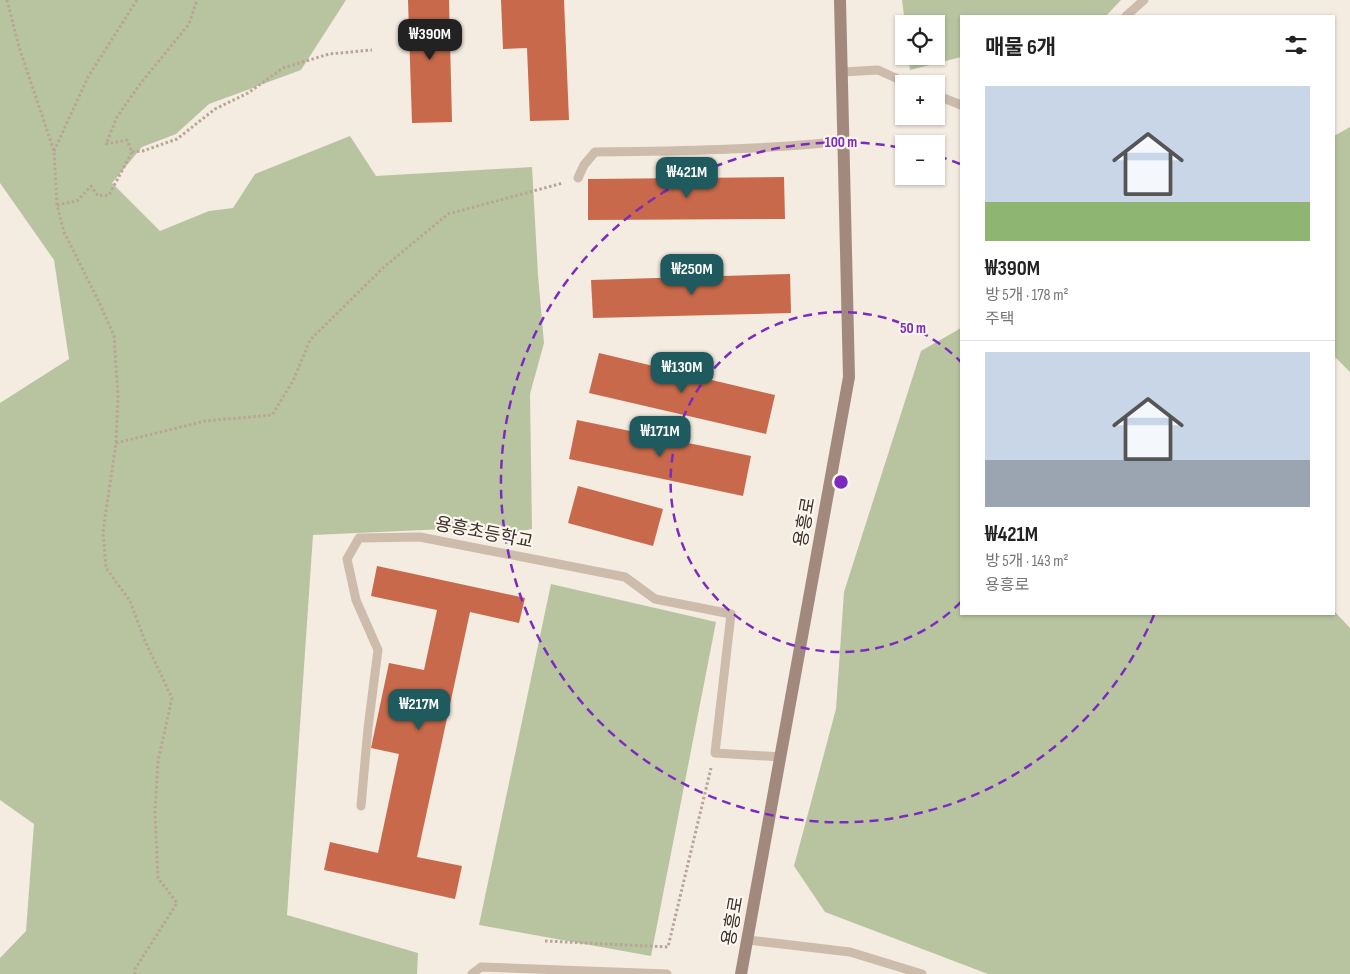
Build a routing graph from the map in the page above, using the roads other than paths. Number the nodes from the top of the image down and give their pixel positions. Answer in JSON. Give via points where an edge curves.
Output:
{"nodes":[{"id":1,"x":840,"y":0,"type":"edge"},
{"id":2,"x":1144,"y":0,"type":"edge"},
{"id":3,"x":1127,"y":15,"type":"edge"},
{"id":4,"x":842,"y":72,"type":"junction"},
{"id":5,"x":895,"y":78,"type":"edge"},
{"id":6,"x":945,"y":99,"type":"edge"},
{"id":7,"x":960,"y":105,"type":"edge"},
{"id":8,"x":844,"y":141,"type":"junction"},
{"id":9,"x":578,"y":178,"type":"road end"},
{"id":10,"x":781,"y":757,"type":"junction"},
{"id":11,"x":361,"y":806,"type":"dead end"},
{"id":12,"x":748,"y":940,"type":"junction"},
{"id":13,"x":472,"y":974,"type":"edge"},
{"id":14,"x":667,"y":974,"type":"edge"},
{"id":15,"x":741,"y":974,"type":"edge"},
{"id":16,"x":922,"y":974,"type":"edge"}],
"edges":[{"from":1,"to":4,"type":"street","name":"용흥로"},
{"from":2,"to":3,"type":"lane"},
{"from":4,"to":5,"type":"lane","via":[[878,70]]},
{"from":4,"to":8,"type":"street","name":"용흥로"},
{"from":6,"to":7,"type":"lane"},
{"from":8,"to":9,"type":"lane","via":[[718,151],[595,152]]},
{"from":8,"to":10,"type":"street","name":"용흥로","via":[[849,377]]},
{"from":10,"to":11,"type":"lane","name":"용흥초등학교","via":[[715,753],[731,614],[655,599],[625,577],[420,537],[359,538],[346,559],[356,600],[378,650]]},
{"from":10,"to":12,"type":"street","name":"용흥로"},
{"from":12,"to":15,"type":"street","name":"용흥로"},
{"from":12,"to":16,"type":"lane","via":[[850,952]]},
{"from":13,"to":14,"type":"lane","via":[[481,966]]}]}
